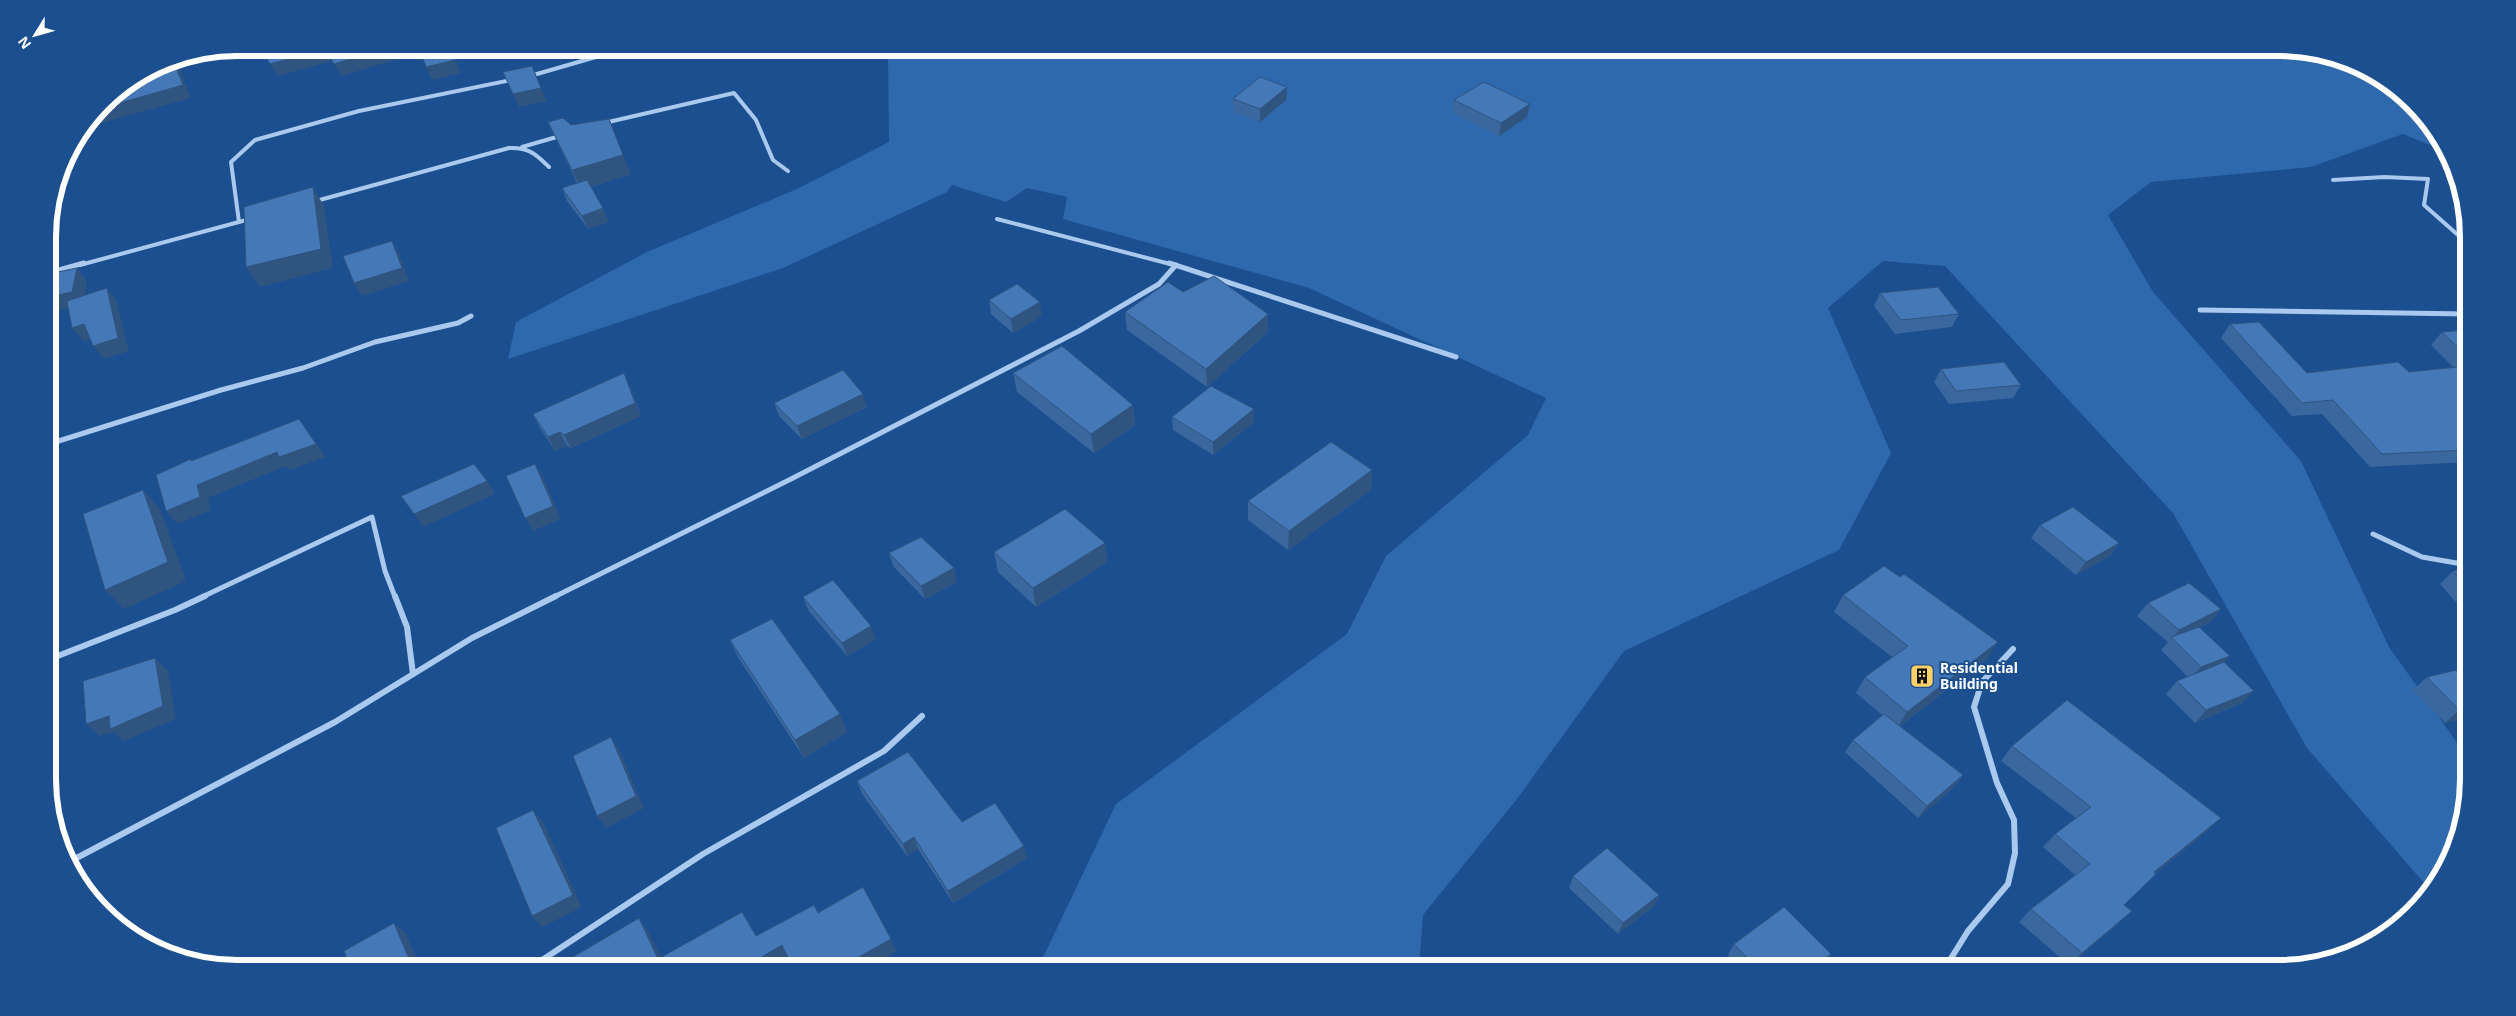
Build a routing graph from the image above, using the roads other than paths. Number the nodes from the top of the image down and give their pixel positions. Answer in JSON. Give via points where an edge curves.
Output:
{"nodes":[{"id":1,"x":599,"y":56,"type":"edge"},
{"id":2,"x":526,"y":77,"type":"edge"},
{"id":3,"x":517,"y":79,"type":"edge"},
{"id":4,"x":598,"y":125,"type":"edge"},
{"id":5,"x":570,"y":133,"type":"edge"},
{"id":6,"x":522,"y":147,"type":"junction"},
{"id":7,"x":549,"y":167,"type":"dead end"},
{"id":8,"x":788,"y":171,"type":"dead end"},
{"id":9,"x":2333,"y":180,"type":"dead end"},
{"id":10,"x":310,"y":203,"type":"edge"},
{"id":11,"x":256,"y":218,"type":"edge"},
{"id":12,"x":997,"y":219,"type":"dead end"},
{"id":13,"x":238,"y":222,"type":"junction"},
{"id":14,"x":2460,"y":237,"type":"edge"},
{"id":15,"x":1176,"y":265,"type":"junction"},
{"id":16,"x":56,"y":271,"type":"edge"},
{"id":17,"x":2200,"y":310,"type":"dead end"},
{"id":18,"x":2460,"y":314,"type":"edge"},
{"id":19,"x":471,"y":316,"type":"dead end"},
{"id":20,"x":1456,"y":358,"type":"dead end"},
{"id":21,"x":56,"y":442,"type":"edge"},
{"id":22,"x":2373,"y":534,"type":"dead end"},
{"id":23,"x":2460,"y":564,"type":"edge"},
{"id":24,"x":2013,"y":649,"type":"dead end"},
{"id":25,"x":56,"y":657,"type":"edge"},
{"id":26,"x":413,"y":674,"type":"junction"},
{"id":27,"x":922,"y":716,"type":"dead end"},
{"id":28,"x":75,"y":859,"type":"edge"},
{"id":29,"x":542,"y":960,"type":"edge"},
{"id":30,"x":1950,"y":960,"type":"edge"}],
"edges":[{"from":1,"to":2,"type":"street"},
{"from":3,"to":13,"type":"street","via":[[359,111],[255,140],[231,162]]},
{"from":4,"to":8,"type":"street","via":[[734,93],[756,120],[773,160]]},
{"from":5,"to":6,"type":"street"},
{"from":6,"to":7,"type":"street","via":[[533,151]]},
{"from":6,"to":10,"type":"street","via":[[487,153]]},
{"from":9,"to":14,"type":"street","via":[[2428,179],[2424,205]]},
{"from":11,"to":13,"type":"street"},
{"from":12,"to":15,"type":"street"},
{"from":13,"to":16,"type":"street"},
{"from":15,"to":20,"type":"street"},
{"from":15,"to":26,"type":"street","via":[[1158,284],[1079,332],[480,634]]},
{"from":17,"to":18,"type":"street"},
{"from":19,"to":21,"type":"street","via":[[375,342],[303,368]]},
{"from":22,"to":23,"type":"street","via":[[2422,557]]},
{"from":24,"to":30,"type":"street","via":[[1982,682],[1974,707],[1997,783],[2014,820],[2015,853],[2008,884],[1968,931]]},
{"from":25,"to":26,"type":"street","via":[[175,610],[372,517],[385,571],[406,627]]},
{"from":26,"to":28,"type":"street","via":[[335,722]]},
{"from":27,"to":29,"type":"street","via":[[884,750],[703,854]]}]}
